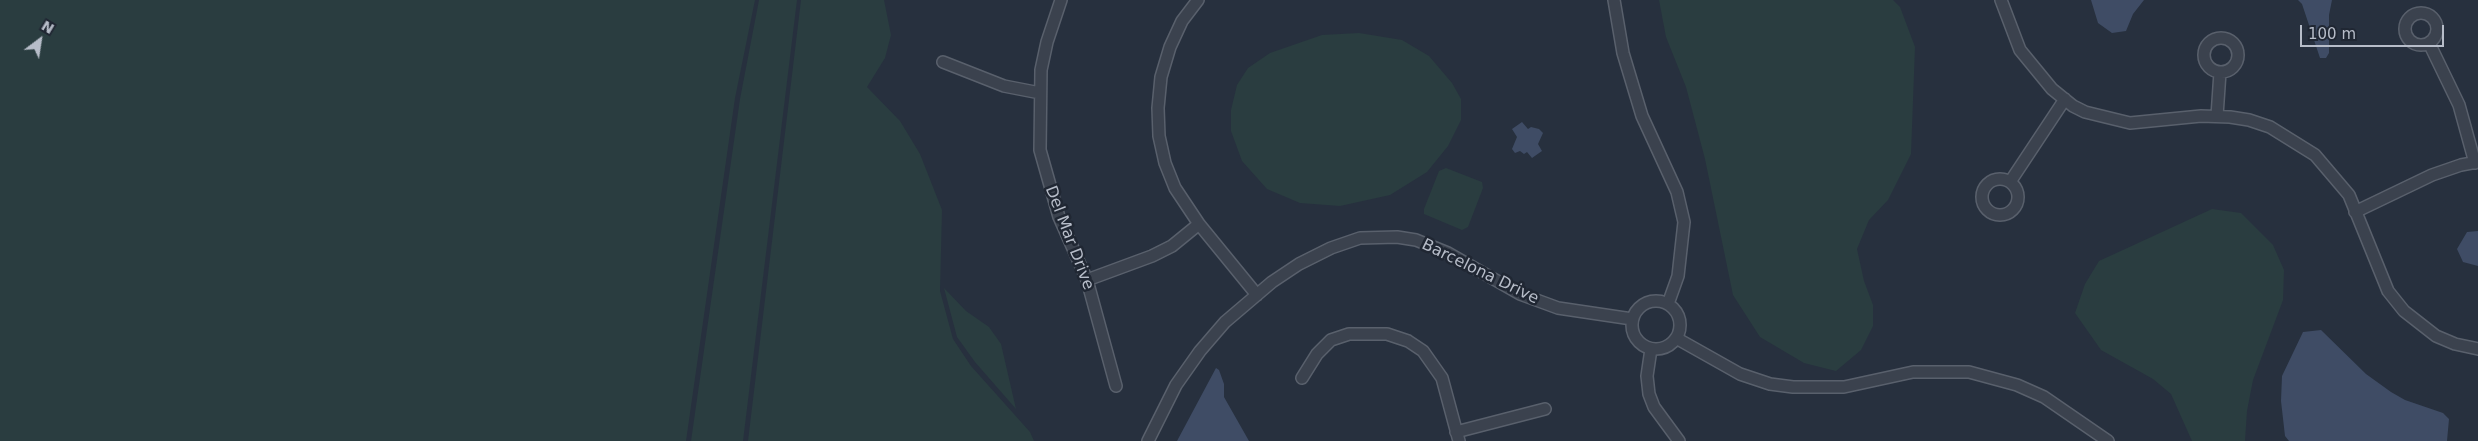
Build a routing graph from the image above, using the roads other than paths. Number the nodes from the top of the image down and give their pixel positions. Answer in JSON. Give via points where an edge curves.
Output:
{"nodes":[{"id":1,"x":1061,"y":0,"type":"edge"},
{"id":2,"x":1198,"y":0,"type":"edge"},
{"id":3,"x":1614,"y":0,"type":"edge"},
{"id":4,"x":2000,"y":0,"type":"edge"},
{"id":5,"x":2429,"y":43,"type":"dead end"},
{"id":6,"x":943,"y":62,"type":"dead end"},
{"id":7,"x":2220,"y":72,"type":"dead end"},
{"id":8,"x":1040,"y":93,"type":"junction"},
{"id":9,"x":2064,"y":99,"type":"junction"},
{"id":10,"x":2217,"y":116,"type":"junction"},
{"id":11,"x":2476,"y":162,"type":"edge"},
{"id":12,"x":2010,"y":182,"type":"dead end"},
{"id":13,"x":2355,"y":212,"type":"junction"},
{"id":14,"x":1199,"y":224,"type":"junction"},
{"id":15,"x":1087,"y":280,"type":"junction"},
{"id":16,"x":1257,"y":295,"type":"junction"},
{"id":17,"x":1668,"y":304,"type":"junction"},
{"id":18,"x":1632,"y":319,"type":"junction"},
{"id":19,"x":1676,"y":338,"type":"junction"},
{"id":20,"x":1652,"y":349,"type":"junction"},
{"id":21,"x":2478,"y":349,"type":"edge"},
{"id":22,"x":1302,"y":378,"type":"dead end"},
{"id":23,"x":1116,"y":386,"type":"dead end"},
{"id":24,"x":1545,"y":410,"type":"dead end"},
{"id":25,"x":1458,"y":437,"type":"edge"},
{"id":26,"x":1148,"y":441,"type":"edge"},
{"id":27,"x":1679,"y":441,"type":"edge"},
{"id":28,"x":2108,"y":441,"type":"edge"}],
"edges":[{"from":1,"to":8,"type":"street","name":"Del Mar Drive","via":[[1047,42]]},
{"from":2,"to":14,"type":"street","via":[[1182,21],[1170,47],[1161,77],[1158,108],[1159,136],[1165,163],[1175,188]]},
{"from":3,"to":17,"type":"street","via":[[1623,53],[1642,116],[1677,192],[1684,222],[1678,276]]},
{"from":4,"to":9,"type":"street","via":[[2020,50]]},
{"from":5,"to":11,"type":"street","via":[[2459,105]]},
{"from":6,"to":8,"type":"street","via":[[1004,86]]},
{"from":7,"to":10,"type":"street"},
{"from":8,"to":15,"type":"street","name":"Del Mar Drive","via":[[1040,150],[1059,217]]},
{"from":9,"to":10,"type":"street","via":[[2085,112],[2130,123]]},
{"from":9,"to":12,"type":"street"},
{"from":10,"to":13,"type":"street","via":[[2249,120],[2270,127],[2315,155],[2348,195]]},
{"from":11,"to":13,"type":"street","via":[[2432,175]]},
{"from":13,"to":21,"type":"street","via":[[2388,291],[2404,311],[2436,336]]},
{"from":14,"to":15,"type":"street","via":[[1172,246],[1152,256]]},
{"from":14,"to":16,"type":"street"},
{"from":15,"to":23,"type":"street","name":"Del Mar Drive"},
{"from":16,"to":18,"type":"street","name":"Barcelona Drive","via":[[1299,264],[1331,248],[1360,238],[1397,237],[1416,240],[1448,253],[1520,294],[1558,308]]},
{"from":16,"to":26,"type":"street","name":"Barcelona Drive","via":[[1225,322],[1200,350],[1176,385]]},
{"from":17,"to":18,"type":"street","via":[[1660,301],[1643,304]]},
{"from":17,"to":19,"type":"street","via":[[1680,322]]},
{"from":18,"to":20,"type":"street","via":[[1631,328],[1637,340]]},
{"from":19,"to":20,"type":"street","via":[[1668,346]]},
{"from":19,"to":28,"type":"street","via":[[1740,374],[1778,385],[1817,389],[1844,387],[1912,372],[1969,372],[2018,385],[2044,396]]},
{"from":20,"to":27,"type":"street","via":[[1647,376],[1649,394],[1654,407]]},
{"from":22,"to":25,"type":"street","via":[[1317,354],[1332,340],[1349,334],[1371,333],[1401,339],[1423,351],[1433,362],[1442,378]]},
{"from":24,"to":25,"type":"street"}]}
